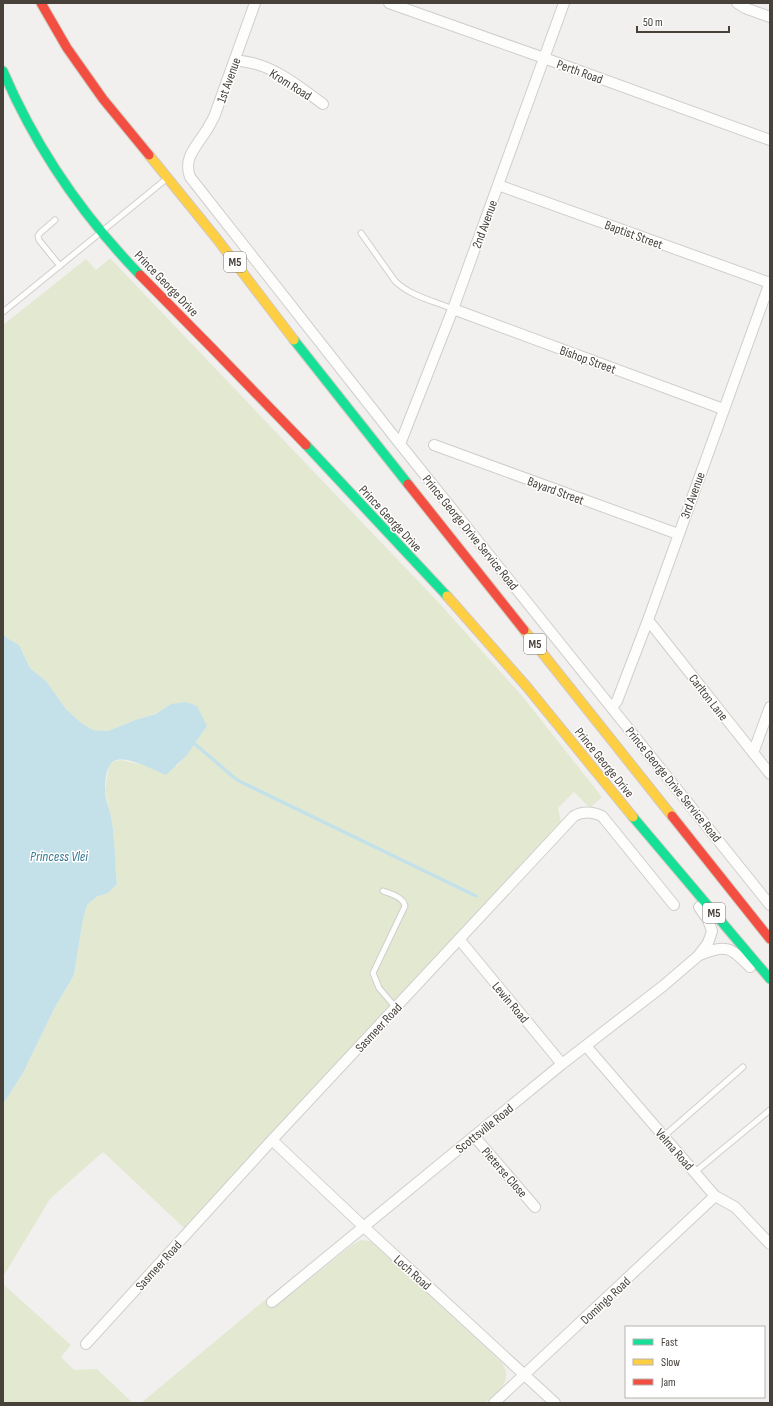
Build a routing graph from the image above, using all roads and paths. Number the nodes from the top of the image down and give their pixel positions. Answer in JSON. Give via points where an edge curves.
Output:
{"nodes":[{"id":1,"x":41,"y":3,"type":"edge"},
{"id":2,"x":255,"y":3,"type":"edge"},
{"id":3,"x":389,"y":3,"type":"edge"},
{"id":4,"x":564,"y":3,"type":"edge"},
{"id":5,"x":737,"y":3,"type":"edge"},
{"id":6,"x":409,"y":6,"type":"edge"},
{"id":7,"x":770,"y":17,"type":"edge"},
{"id":8,"x":544,"y":58,"type":"junction"},
{"id":9,"x":235,"y":60,"type":"junction"},
{"id":10,"x":3,"y":70,"type":"edge"},
{"id":11,"x":323,"y":104,"type":"dead end"},
{"id":12,"x":770,"y":140,"type":"edge"},
{"id":13,"x":191,"y":152,"type":"joint"},
{"id":14,"x":167,"y":178,"type":"junction"},
{"id":15,"x":498,"y":185,"type":"junction"},
{"id":16,"x":55,"y":220,"type":"dead end"},
{"id":17,"x":101,"y":232,"type":"junction"},
{"id":18,"x":360,"y":233,"type":"dead end"},
{"id":19,"x":60,"y":266,"type":"junction"},
{"id":20,"x":770,"y":282,"type":"edge"},
{"id":21,"x":453,"y":309,"type":"junction"},
{"id":22,"x":3,"y":312,"type":"edge"},
{"id":23,"x":723,"y":409,"type":"junction"},
{"id":24,"x":400,"y":444,"type":"junction"},
{"id":25,"x":434,"y":445,"type":"dead end"},
{"id":26,"x":678,"y":534,"type":"junction"},
{"id":27,"x":648,"y":620,"type":"junction"},
{"id":28,"x":612,"y":707,"type":"junction"},
{"id":29,"x":770,"y":707,"type":"edge"},
{"id":30,"x":753,"y":753,"type":"junction"},
{"id":31,"x":770,"y":774,"type":"edge"},
{"id":32,"x":658,"y":847,"type":"junction"},
{"id":33,"x":384,"y":891,"type":"dead end"},
{"id":34,"x":674,"y":905,"type":"dead end"},
{"id":35,"x":770,"y":905,"type":"edge"},
{"id":36,"x":770,"y":939,"type":"edge"},
{"id":37,"x":459,"y":940,"type":"junction"},
{"id":38,"x":698,"y":956,"type":"junction"},
{"id":39,"x":770,"y":979,"type":"edge"},
{"id":40,"x":770,"y":986,"type":"edge"},
{"id":41,"x":396,"y":1008,"type":"junction"},
{"id":42,"x":586,"y":1046,"type":"junction"},
{"id":43,"x":562,"y":1064,"type":"junction"},
{"id":44,"x":744,"y":1067,"type":"dead end"},
{"id":45,"x":770,"y":1110,"type":"edge"},
{"id":46,"x":474,"y":1136,"type":"junction"},
{"id":47,"x":664,"y":1136,"type":"junction"},
{"id":48,"x":272,"y":1140,"type":"junction"},
{"id":49,"x":695,"y":1172,"type":"junction"},
{"id":50,"x":716,"y":1196,"type":"junction"},
{"id":51,"x":535,"y":1207,"type":"dead end"},
{"id":52,"x":364,"y":1227,"type":"junction"},
{"id":53,"x":770,"y":1244,"type":"edge"},
{"id":54,"x":272,"y":1302,"type":"dead end"},
{"id":55,"x":86,"y":1344,"type":"dead end"},
{"id":56,"x":525,"y":1374,"type":"junction"},
{"id":57,"x":494,"y":1403,"type":"edge"},
{"id":58,"x":555,"y":1403,"type":"edge"}],
"edges":[{"from":1,"to":14,"type":"main road","name":"Prince George Drive","number":"M5","via":[[56,31],[103,99]]},
{"from":2,"to":9,"type":"street","name":"1st Avenue"},
{"from":3,"to":6,"type":"street","name":"Perth Road"},
{"from":4,"to":8,"type":"street","name":"2nd Avenue"},
{"from":5,"to":7,"type":"street"},
{"from":6,"to":8,"type":"street","name":"Perth Road"},
{"from":8,"to":12,"type":"street","name":"Perth Road"},
{"from":8,"to":15,"type":"street","name":"2nd Avenue"},
{"from":9,"to":11,"type":"street","name":"Krom Road","via":[[256,64],[275,72]]},
{"from":9,"to":13,"type":"street","name":"1st Avenue","via":[[214,117]]},
{"from":10,"to":17,"type":"main road","name":"Prince George Drive","number":"M5","via":[[20,111],[41,149]]},
{"from":13,"to":24,"type":"street","name":"Prince George Drive Service Road","via":[[187,164],[190,178]]},
{"from":14,"to":17,"type":"lane"},
{"from":14,"to":36,"type":"main road","name":"Prince George Drive","number":"M5"},
{"from":15,"to":20,"type":"street","name":"Baptist Street"},
{"from":15,"to":21,"type":"street","name":"2nd Avenue"},
{"from":16,"to":19,"type":"lane","via":[[38,236]]},
{"from":17,"to":19,"type":"lane"},
{"from":17,"to":32,"type":"main road","name":"Prince George Drive","number":"M5","via":[[453,603],[515,673]]},
{"from":18,"to":21,"type":"lane","via":[[401,287]]},
{"from":19,"to":22,"type":"lane"},
{"from":20,"to":23,"type":"street","name":"3rd Avenue"},
{"from":21,"to":23,"type":"street","name":"Bishop Street"},
{"from":21,"to":24,"type":"street","name":"2nd Avenue"},
{"from":23,"to":26,"type":"street","name":"3rd Avenue"},
{"from":24,"to":28,"type":"street","name":"Prince George Drive Service Road"},
{"from":25,"to":26,"type":"street","name":"Bayard Street"},
{"from":26,"to":27,"type":"street","name":"3rd Avenue"},
{"from":27,"to":28,"type":"street","name":"3rd Avenue","via":[[617,701]]},
{"from":27,"to":30,"type":"street","name":"Carlton Lane"},
{"from":28,"to":35,"type":"street","name":"Prince George Drive Service Road"},
{"from":29,"to":30,"type":"street"},
{"from":30,"to":31,"type":"street","name":"Carlton Lane"},
{"from":32,"to":38,"type":"street","name":"Scottsville Road","via":[[711,926],[711,938]]},
{"from":32,"to":39,"type":"main road","name":"Prince George Drive","number":"M5"},
{"from":33,"to":41,"type":"lane","via":[[400,898],[405,906],[373,973],[379,988]]},
{"from":34,"to":37,"type":"street","name":"Sasmeer Road","via":[[606,820],[598,814],[583,812],[574,816]]},
{"from":37,"to":41,"type":"street","name":"Sasmeer Road"},
{"from":37,"to":43,"type":"street","name":"Lewin Road"},
{"from":38,"to":40,"type":"street","name":"Scottsville Road","via":[[712,950],[727,948],[741,957],[758,977]]},
{"from":38,"to":42,"type":"street","name":"Scottsville Road"},
{"from":41,"to":48,"type":"street","name":"Sasmeer Road"},
{"from":42,"to":43,"type":"street","name":"Scottsville Road"},
{"from":42,"to":47,"type":"street","name":"Velma Road"},
{"from":43,"to":46,"type":"street","name":"Scottsville Road"},
{"from":44,"to":47,"type":"lane"},
{"from":45,"to":49,"type":"lane"},
{"from":46,"to":51,"type":"street","name":"Pieterse Close"},
{"from":46,"to":52,"type":"street","name":"Scottsville Road"},
{"from":47,"to":49,"type":"street","name":"Velma Road"},
{"from":48,"to":52,"type":"street","name":"Loch Road"},
{"from":48,"to":55,"type":"street","name":"Sasmeer Road"},
{"from":49,"to":50,"type":"street","name":"Velma Road"},
{"from":50,"to":53,"type":"street","name":"Velma Road","via":[[735,1207]]},
{"from":50,"to":56,"type":"street","name":"Domingo Road"},
{"from":52,"to":54,"type":"street","name":"Scottsville Road"},
{"from":52,"to":56,"type":"street","name":"Loch Road"},
{"from":56,"to":57,"type":"street","name":"Domingo Road"},
{"from":56,"to":58,"type":"street","name":"Loch Road"}]}
